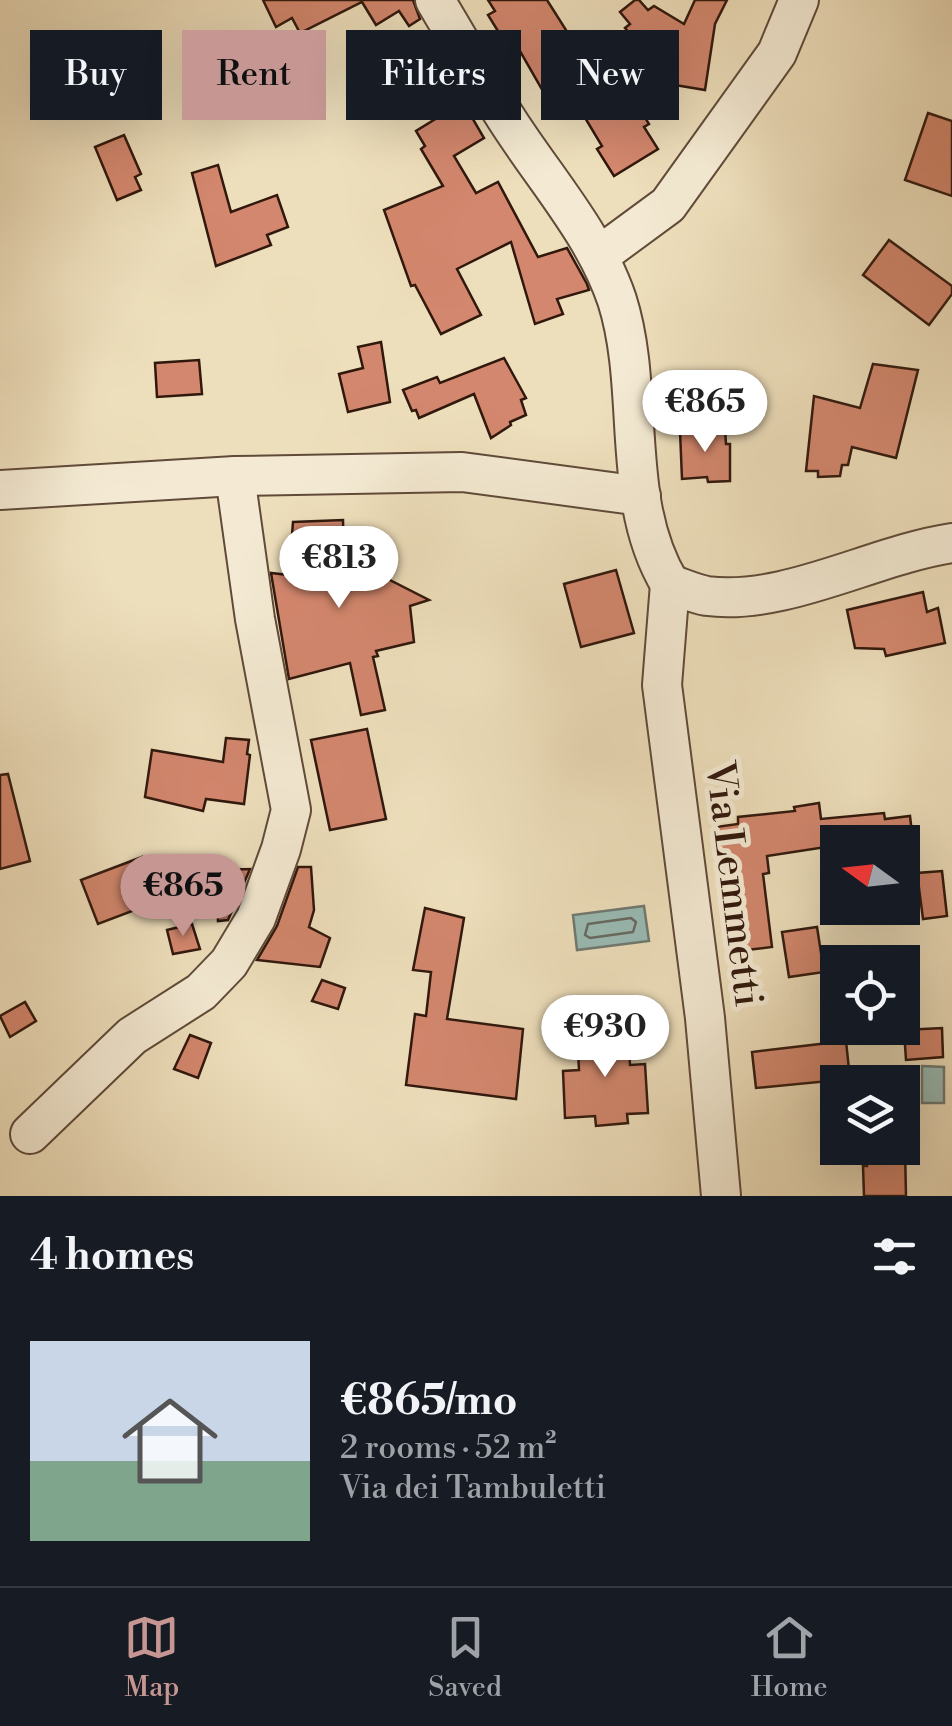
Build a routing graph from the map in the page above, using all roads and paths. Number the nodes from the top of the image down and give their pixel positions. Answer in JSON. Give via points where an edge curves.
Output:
{"nodes":[{"id":1,"x":434,"y":0,"type":"edge"},
{"id":2,"x":798,"y":0,"type":"edge"},
{"id":3,"x":600,"y":255,"type":"junction"},
{"id":4,"x":235,"y":476,"type":"junction"},
{"id":5,"x":0,"y":490,"type":"edge"},
{"id":6,"x":641,"y":496,"type":"junction"},
{"id":7,"x":952,"y":544,"type":"edge"},
{"id":8,"x":670,"y":584,"type":"junction"},
{"id":9,"x":30,"y":1134,"type":"dead end"},
{"id":10,"x":721,"y":1196,"type":"edge"}],
"edges":[{"from":1,"to":3,"type":"street"},
{"from":2,"to":3,"type":"street","via":[[777,53],[668,205]]},
{"from":3,"to":6,"type":"street","via":[[628,341]]},
{"from":4,"to":5,"type":"street"},
{"from":4,"to":6,"type":"street","via":[[462,472]]},
{"from":4,"to":9,"type":"street","via":[[291,810],[281,848],[256,918],[229,963],[200,992],[132,1036]]},
{"from":6,"to":8,"type":"street","via":[[658,564]]},
{"from":7,"to":8,"type":"street","via":[[746,596],[705,596]]},
{"from":8,"to":10,"type":"street","name":"Via Lemmetti","via":[[662,686]]}]}
